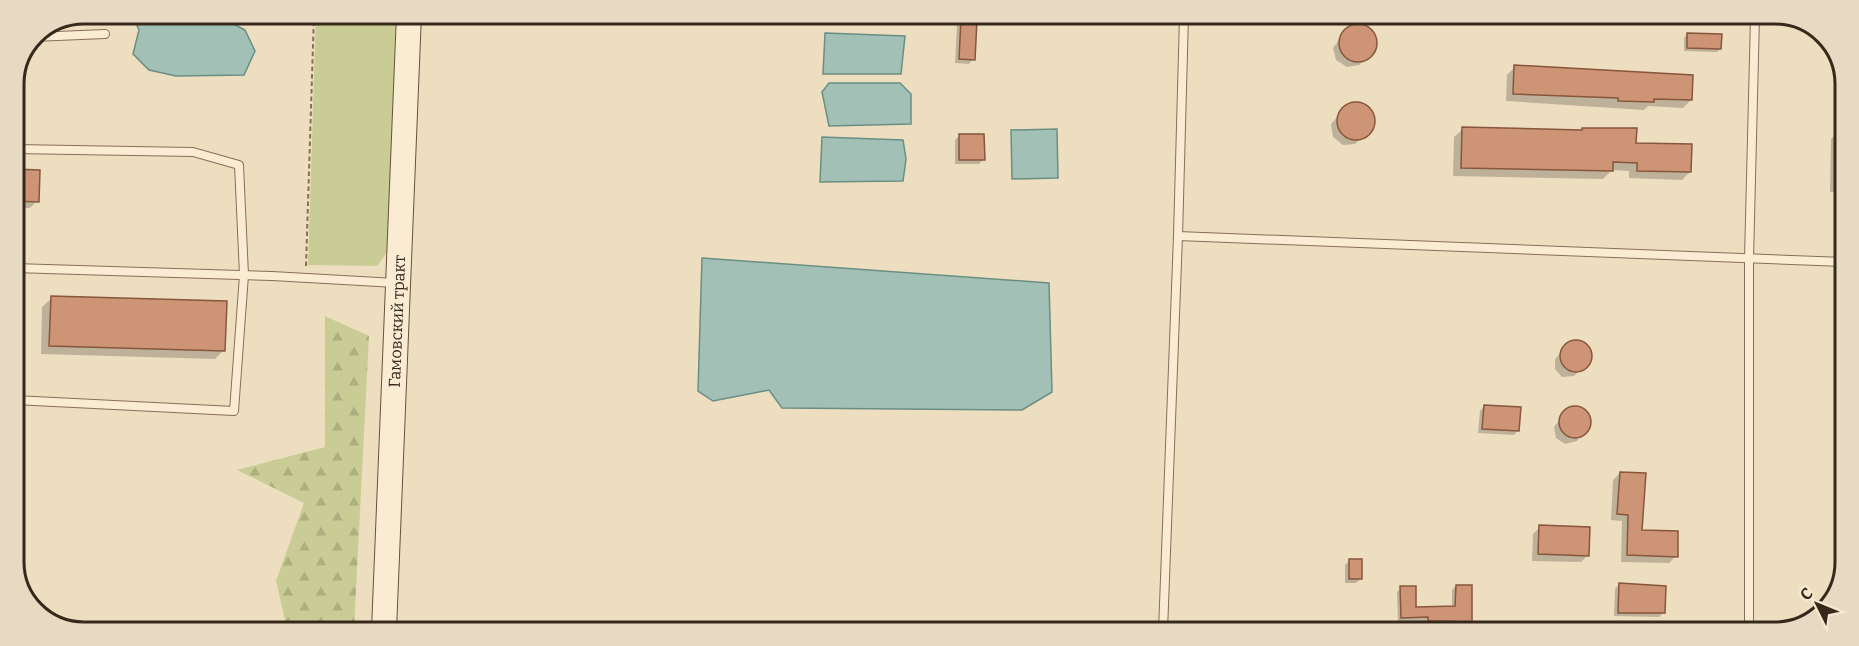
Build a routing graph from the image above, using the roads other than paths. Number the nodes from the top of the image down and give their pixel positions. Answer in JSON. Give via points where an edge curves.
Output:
{"nodes":[{"id":1,"x":409,"y":24,"type":"edge"},
{"id":2,"x":1184,"y":24,"type":"edge"},
{"id":3,"x":1756,"y":24,"type":"edge"},
{"id":4,"x":105,"y":34,"type":"dead end"},
{"id":5,"x":48,"y":36,"type":"edge"},
{"id":6,"x":24,"y":148,"type":"edge"},
{"id":7,"x":1178,"y":236,"type":"junction"},
{"id":8,"x":1749,"y":259,"type":"junction"},
{"id":9,"x":1835,"y":262,"type":"edge"},
{"id":10,"x":24,"y":268,"type":"edge"},
{"id":11,"x":244,"y":275,"type":"junction"},
{"id":12,"x":399,"y":283,"type":"junction"},
{"id":13,"x":24,"y":400,"type":"edge"},
{"id":14,"x":384,"y":622,"type":"edge"},
{"id":15,"x":1163,"y":622,"type":"edge"},
{"id":16,"x":1749,"y":622,"type":"edge"}],
"edges":[{"from":1,"to":12,"type":"street","name":"Гамовский тракт"},
{"from":2,"to":7,"type":"lane"},
{"from":3,"to":8,"type":"lane"},
{"from":4,"to":5,"type":"lane"},
{"from":6,"to":11,"type":"lane","via":[[193,153],[239,165]]},
{"from":7,"to":8,"type":"lane"},
{"from":7,"to":15,"type":"lane"},
{"from":8,"to":9,"type":"lane"},
{"from":8,"to":16,"type":"lane"},
{"from":10,"to":11,"type":"lane"},
{"from":11,"to":12,"type":"lane"},
{"from":11,"to":13,"type":"lane","via":[[234,411]]},
{"from":12,"to":14,"type":"street","name":"Гамовский тракт"}]}
